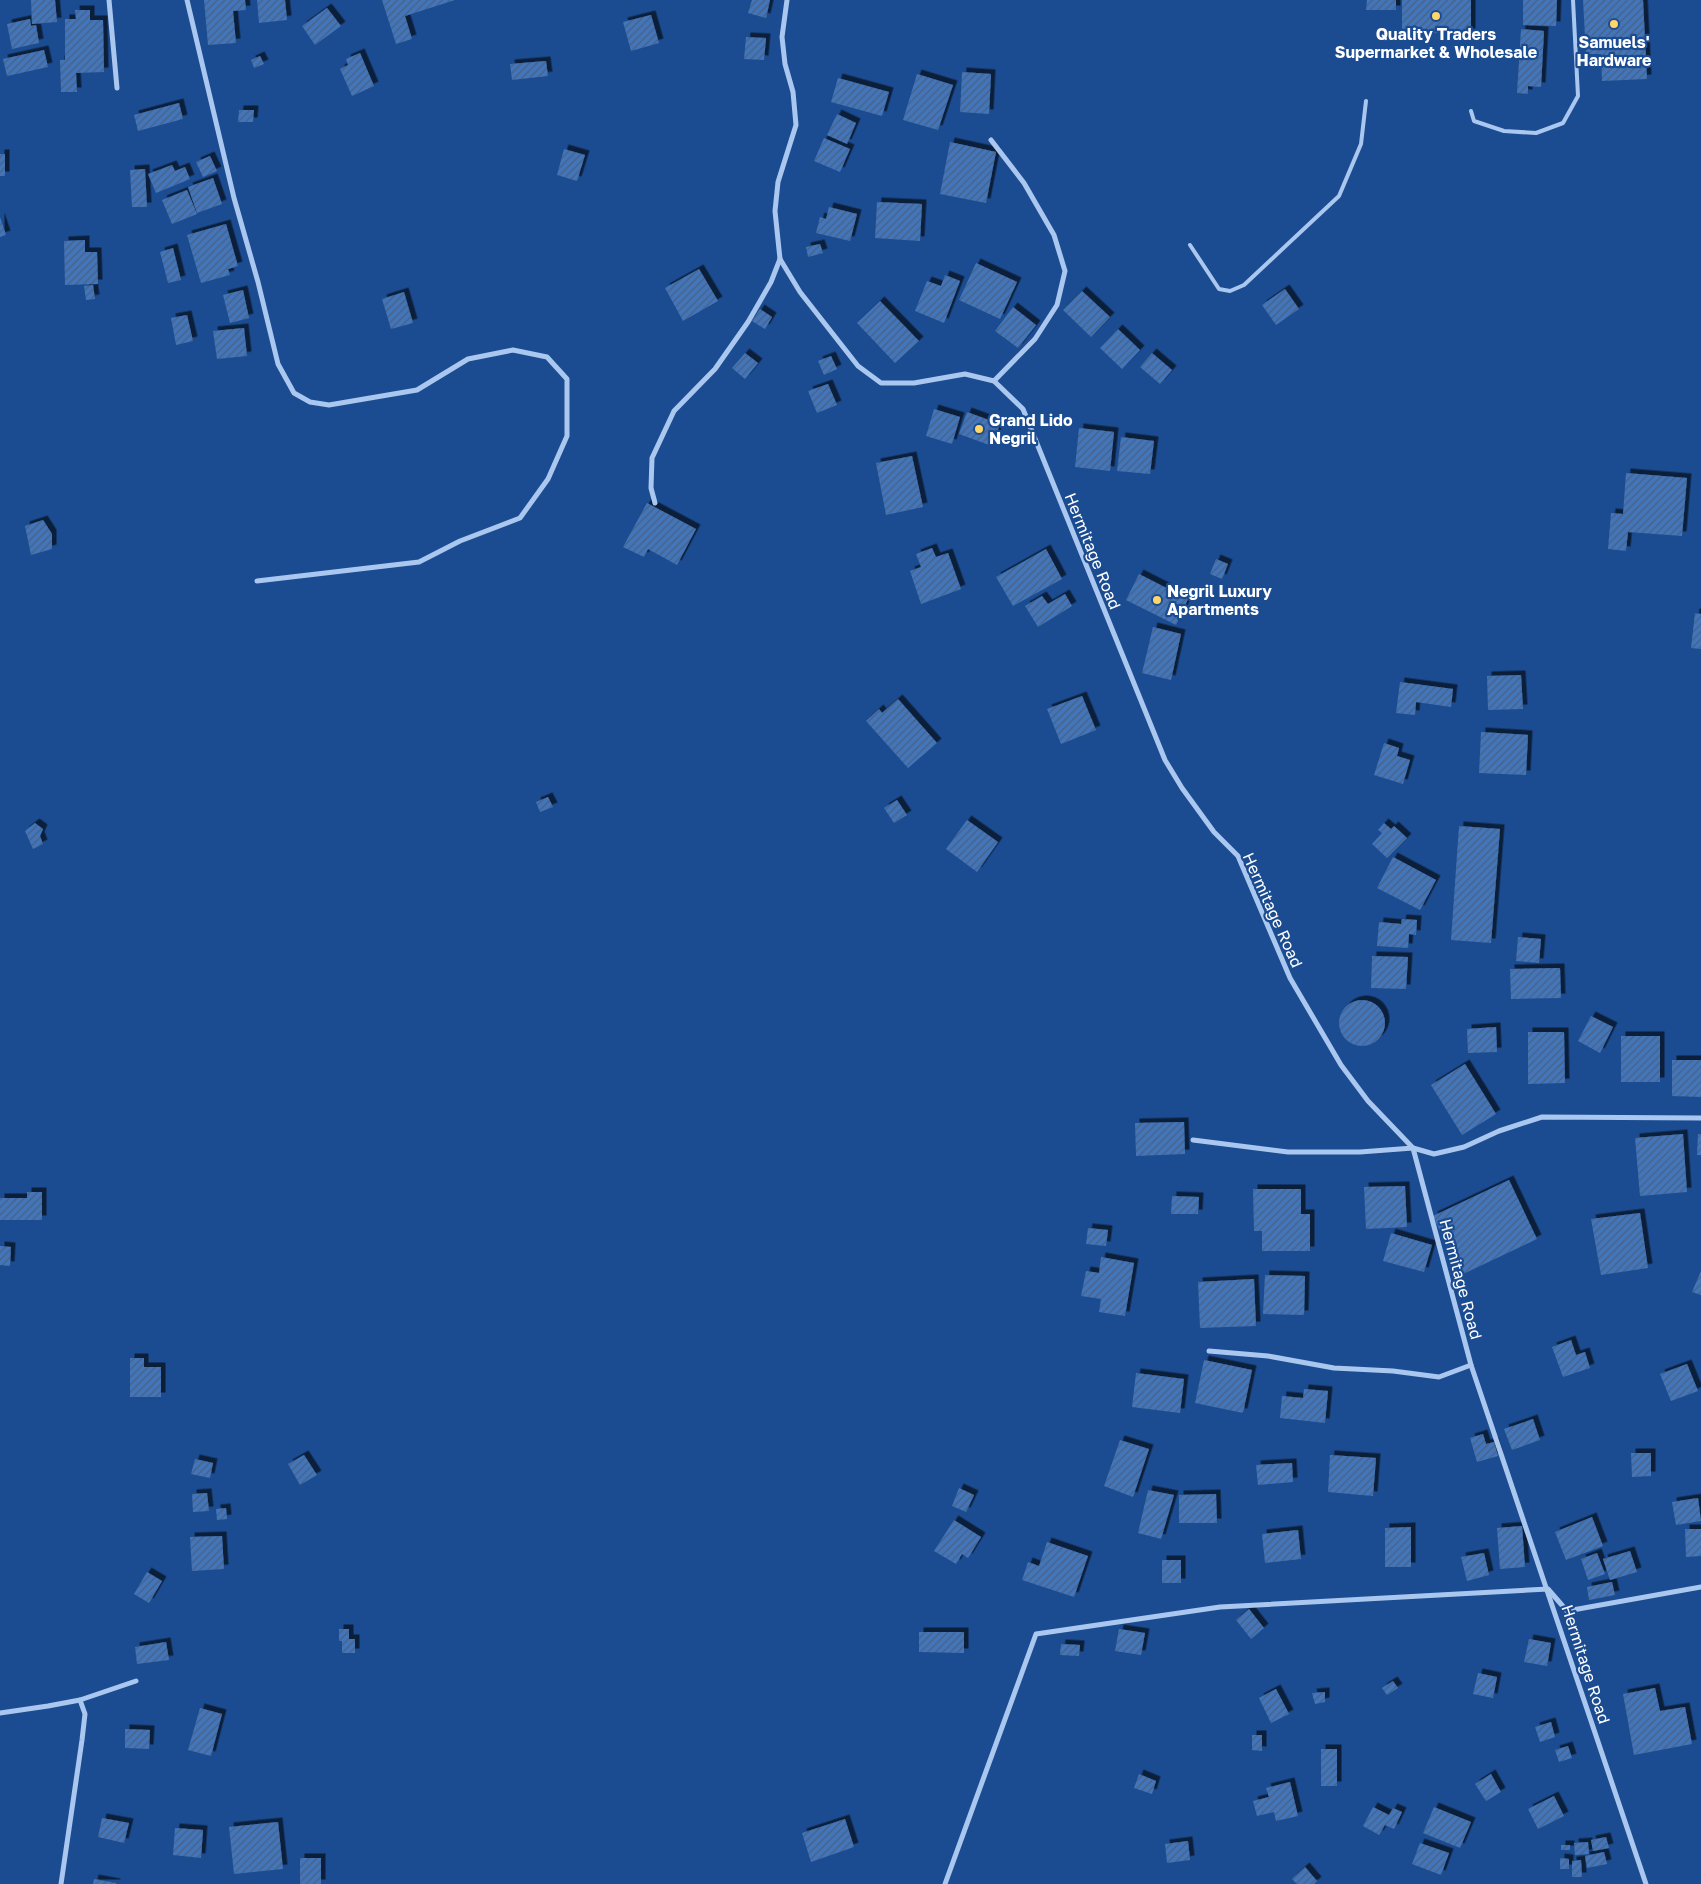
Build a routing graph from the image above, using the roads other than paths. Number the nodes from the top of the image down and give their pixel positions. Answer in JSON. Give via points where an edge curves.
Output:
{"nodes":[{"id":1,"x":109,"y":0,"type":"edge"},
{"id":2,"x":187,"y":0,"type":"edge"},
{"id":3,"x":787,"y":0,"type":"edge"},
{"id":4,"x":1573,"y":0,"type":"edge"},
{"id":5,"x":117,"y":88,"type":"dead end"},
{"id":6,"x":1366,"y":101,"type":"dead end"},
{"id":7,"x":1471,"y":111,"type":"dead end"},
{"id":8,"x":991,"y":140,"type":"dead end"},
{"id":9,"x":1190,"y":245,"type":"dead end"},
{"id":10,"x":780,"y":259,"type":"junction"},
{"id":11,"x":994,"y":381,"type":"junction"},
{"id":12,"x":655,"y":503,"type":"dead end"},
{"id":13,"x":257,"y":581,"type":"dead end"},
{"id":14,"x":1701,"y":1118,"type":"edge"},
{"id":15,"x":1193,"y":1140,"type":"dead end"},
{"id":16,"x":1413,"y":1148,"type":"junction"},
{"id":17,"x":1209,"y":1351,"type":"dead end"},
{"id":18,"x":1471,"y":1365,"type":"junction"},
{"id":19,"x":1701,"y":1586,"type":"edge"},
{"id":20,"x":1548,"y":1589,"type":"junction"},
{"id":21,"x":136,"y":1682,"type":"dead end"},
{"id":22,"x":80,"y":1700,"type":"junction"},
{"id":23,"x":0,"y":1713,"type":"edge"},
{"id":24,"x":61,"y":1884,"type":"edge"},
{"id":25,"x":946,"y":1884,"type":"edge"},
{"id":26,"x":1646,"y":1884,"type":"edge"}],
"edges":[{"from":1,"to":5,"type":"street"},
{"from":2,"to":13,"type":"street","via":[[278,364],[294,393],[310,402],[329,405],[416,390],[468,359],[513,350],[546,357],[567,380],[567,436],[548,479],[520,518],[460,541],[419,562]]},
{"from":3,"to":10,"type":"street","via":[[782,37],[796,125],[778,182],[775,211]]},
{"from":4,"to":7,"type":"lane","via":[[1578,96],[1563,123],[1536,133],[1504,131],[1474,121]]},
{"from":6,"to":9,"type":"lane","via":[[1361,144],[1338,196],[1244,285],[1230,291],[1219,289]]},
{"from":8,"to":11,"type":"street","via":[[1024,183],[1054,235],[1065,271],[1056,305],[1035,339]]},
{"from":10,"to":11,"type":"street","via":[[800,292],[858,366],[881,383],[914,383],[964,374]]},
{"from":10,"to":12,"type":"street","via":[[748,322],[714,369],[674,411],[652,458],[651,488]]},
{"from":11,"to":16,"type":"street","name":"Hermitage Road","via":[[1023,409],[1165,760],[1214,832],[1238,856],[1290,978],[1341,1065],[1368,1101]]},
{"from":14,"to":16,"type":"street","via":[[1542,1117],[1464,1147],[1434,1154]]},
{"from":15,"to":16,"type":"street","via":[[1288,1152]]},
{"from":16,"to":18,"type":"street","name":"Hermitage Road"},
{"from":17,"to":18,"type":"street","via":[[1268,1356],[1334,1368],[1439,1377]]},
{"from":18,"to":20,"type":"street","name":"Hermitage Road"},
{"from":19,"to":20,"type":"street","via":[[1567,1611]]},
{"from":20,"to":25,"type":"street","via":[[1220,1606],[1036,1634]]},
{"from":20,"to":26,"type":"street","name":"Hermitage Road"},
{"from":21,"to":22,"type":"street"},
{"from":22,"to":23,"type":"street"},
{"from":22,"to":24,"type":"street","via":[[85,1714]]}]}
